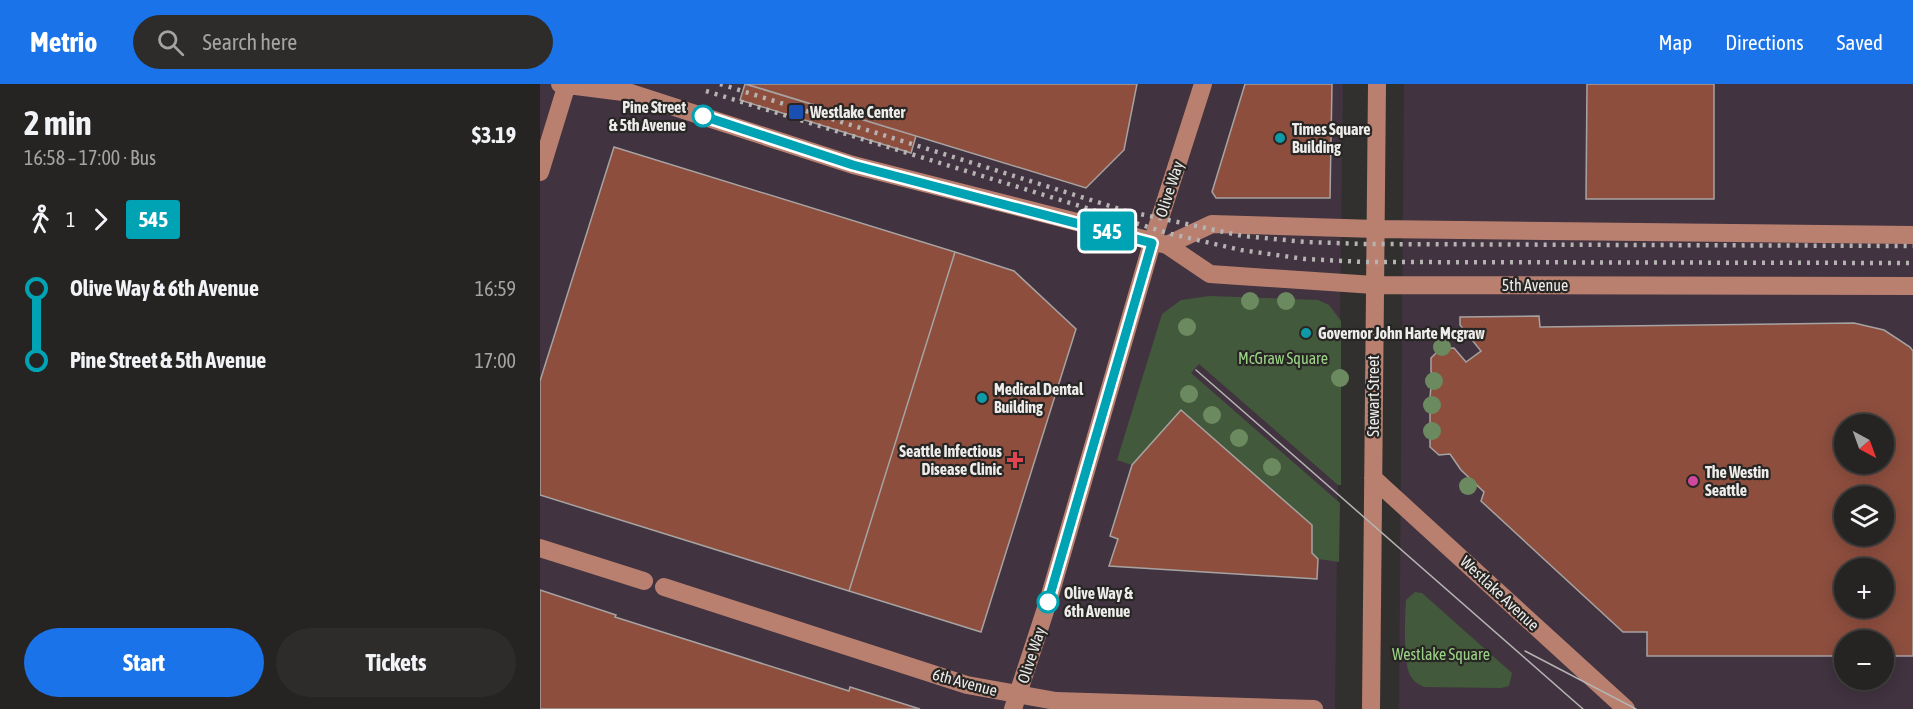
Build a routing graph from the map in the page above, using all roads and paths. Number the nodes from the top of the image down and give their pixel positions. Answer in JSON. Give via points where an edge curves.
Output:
{"nodes":[{"id":1,"x":1203,"y":84,"type":"edge"},
{"id":2,"x":1377,"y":84,"type":"edge"},
{"id":3,"x":565,"y":85,"type":"edge"},
{"id":4,"x":540,"y":172,"type":"edge"},
{"id":5,"x":1376,"y":229,"type":"junction"},
{"id":6,"x":1913,"y":236,"type":"edge"},
{"id":7,"x":1159,"y":244,"type":"junction"},
{"id":8,"x":1374,"y":285,"type":"junction"},
{"id":9,"x":1913,"y":286,"type":"edge"},
{"id":10,"x":1373,"y":478,"type":"junction"},
{"id":11,"x":540,"y":548,"type":"edge"},
{"id":12,"x":644,"y":581,"type":"dead end"},
{"id":13,"x":664,"y":587,"type":"dead end"},
{"id":14,"x":1016,"y":702,"type":"edge"},
{"id":15,"x":1314,"y":709,"type":"edge"},
{"id":16,"x":1371,"y":709,"type":"edge"},
{"id":17,"x":1626,"y":709,"type":"edge"}],
"edges":[{"from":1,"to":7,"type":"main road","name":"Olive Way"},
{"from":2,"to":5,"type":"main road","name":"Stewart Street"},
{"from":3,"to":4,"type":"main road"},
{"from":3,"to":7,"type":"main road","name":"5th Avenue","via":[[631,93],[853,165]]},
{"from":5,"to":6,"type":"main road"},
{"from":5,"to":7,"type":"main road","via":[[1212,224]]},
{"from":5,"to":8,"type":"main road","name":"Stewart Street"},
{"from":7,"to":8,"type":"main road","name":"5th Avenue","via":[[1210,274]]},
{"from":7,"to":14,"type":"main road","name":"Olive Way"},
{"from":8,"to":9,"type":"main road","name":"5th Avenue"},
{"from":8,"to":10,"type":"main road","name":"Stewart Street"},
{"from":10,"to":16,"type":"main road","name":"Stewart Street"},
{"from":10,"to":17,"type":"main road","name":"Westlake Avenue"},
{"from":11,"to":12,"type":"main road"},
{"from":13,"to":14,"type":"main road","name":"6th Avenue"},
{"from":14,"to":15,"type":"main road","name":"6th Avenue"}]}
